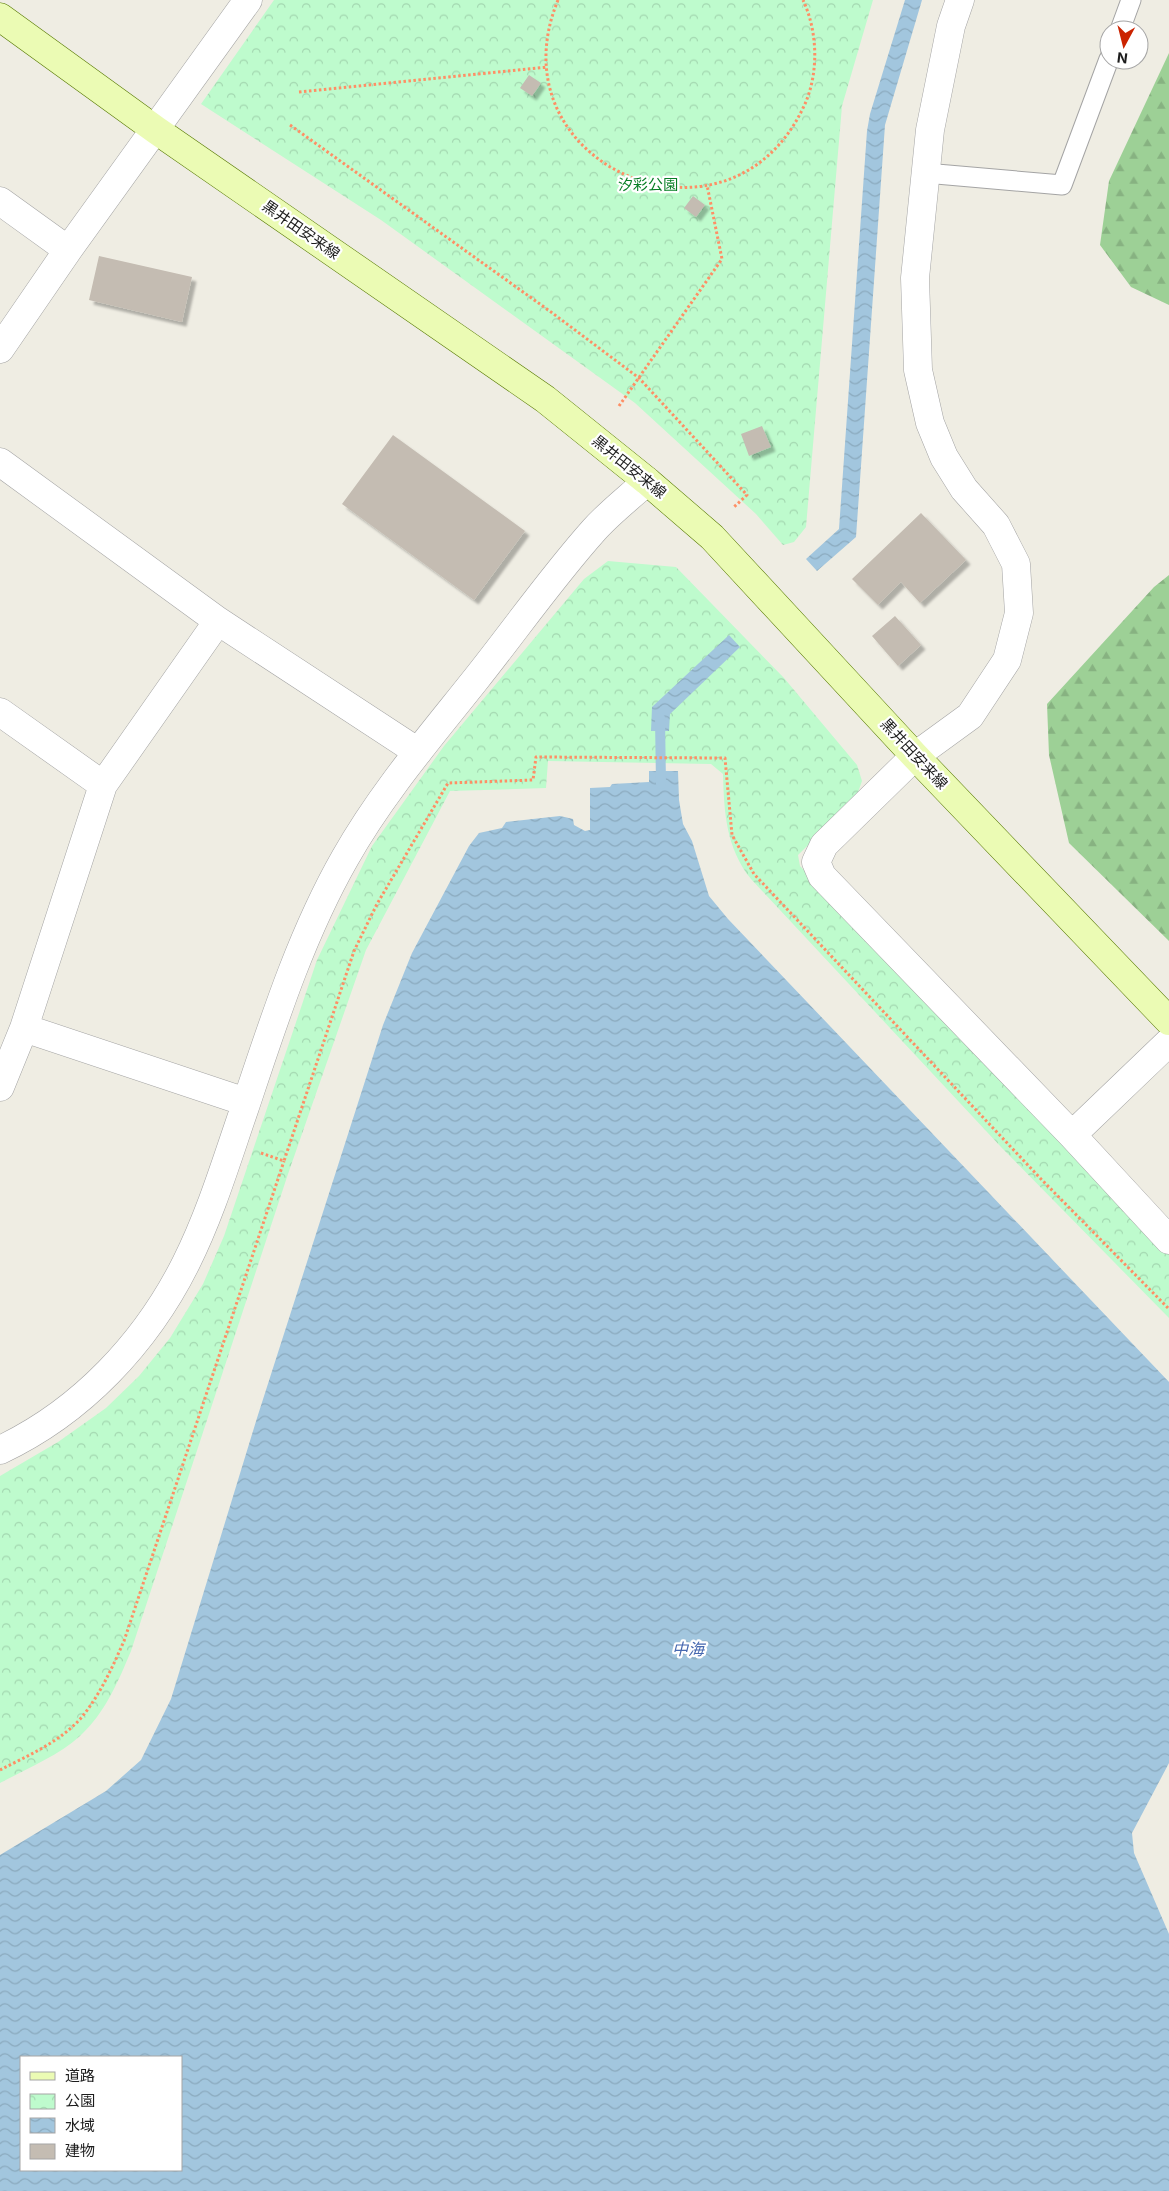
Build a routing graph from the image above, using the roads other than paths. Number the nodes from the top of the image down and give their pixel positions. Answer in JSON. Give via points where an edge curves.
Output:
{"nodes":[{"id":1,"x":960,"y":0,"type":"edge"},
{"id":2,"x":1131,"y":0,"type":"edge"},
{"id":3,"x":243,"y":2,"type":"edge"},
{"id":4,"x":0,"y":17,"type":"edge"},
{"id":5,"x":1124,"y":20,"type":"edge"},
{"id":6,"x":1105,"y":70,"type":"edge"},
{"id":7,"x":156,"y":130,"type":"junction"},
{"id":8,"x":925,"y":173,"type":"junction"},
{"id":9,"x":0,"y":200,"type":"edge"},
{"id":10,"x":68,"y":250,"type":"junction"},
{"id":11,"x":0,"y":349,"type":"edge"},
{"id":12,"x":0,"y":462,"type":"edge"},
{"id":13,"x":647,"y":481,"type":"junction"},
{"id":14,"x":218,"y":621,"type":"junction"},
{"id":15,"x":0,"y":712,"type":"edge"},
{"id":16,"x":418,"y":752,"type":"junction"},
{"id":17,"x":915,"y":756,"type":"junction"},
{"id":18,"x":103,"y":785,"type":"junction"},
{"id":19,"x":1169,"y":1021,"type":"edge"},
{"id":20,"x":24,"y":1028,"type":"junction"},
{"id":21,"x":1169,"y":1042,"type":"edge"},
{"id":22,"x":0,"y":1087,"type":"edge"},
{"id":23,"x":246,"y":1102,"type":"junction"},
{"id":24,"x":1072,"y":1135,"type":"junction"},
{"id":25,"x":1169,"y":1240,"type":"edge"},
{"id":26,"x":0,"y":1450,"type":"edge"}],
"edges":[{"from":1,"to":8,"type":"street","via":[[951,26],[930,130]]},
{"from":2,"to":5,"type":"lane"},
{"from":3,"to":7,"type":"street"},
{"from":4,"to":7,"type":"main road","name":"黒井田安来線"},
{"from":6,"to":8,"type":"lane","via":[[1062,185]]},
{"from":7,"to":10,"type":"street"},
{"from":7,"to":13,"type":"main road","name":"黒井田安来線","via":[[545,398]]},
{"from":8,"to":17,"type":"street","via":[[915,278],[918,370],[930,423],[944,457],[964,489],[996,525],[1016,564],[1019,613],[1007,660],[970,716]]},
{"from":9,"to":10,"type":"street"},
{"from":10,"to":11,"type":"street"},
{"from":12,"to":14,"type":"street"},
{"from":13,"to":16,"type":"street","via":[[596,528]]},
{"from":13,"to":17,"type":"main road","name":"黒井田安来線","via":[[712,536]]},
{"from":14,"to":16,"type":"street"},
{"from":14,"to":18,"type":"street"},
{"from":15,"to":18,"type":"street"},
{"from":16,"to":23,"type":"street","via":[[374,811],[323,899],[300,952]]},
{"from":17,"to":19,"type":"main road","name":"黒井田安来線"},
{"from":17,"to":24,"type":"street","via":[[824,845],[816,862],[822,876]]},
{"from":18,"to":20,"type":"street"},
{"from":20,"to":22,"type":"street"},
{"from":20,"to":23,"type":"street"},
{"from":21,"to":24,"type":"street"},
{"from":23,"to":26,"type":"street","via":[[216,1192],[187,1262],[145,1332],[83,1396],[48,1422]]},
{"from":24,"to":25,"type":"street"}]}
